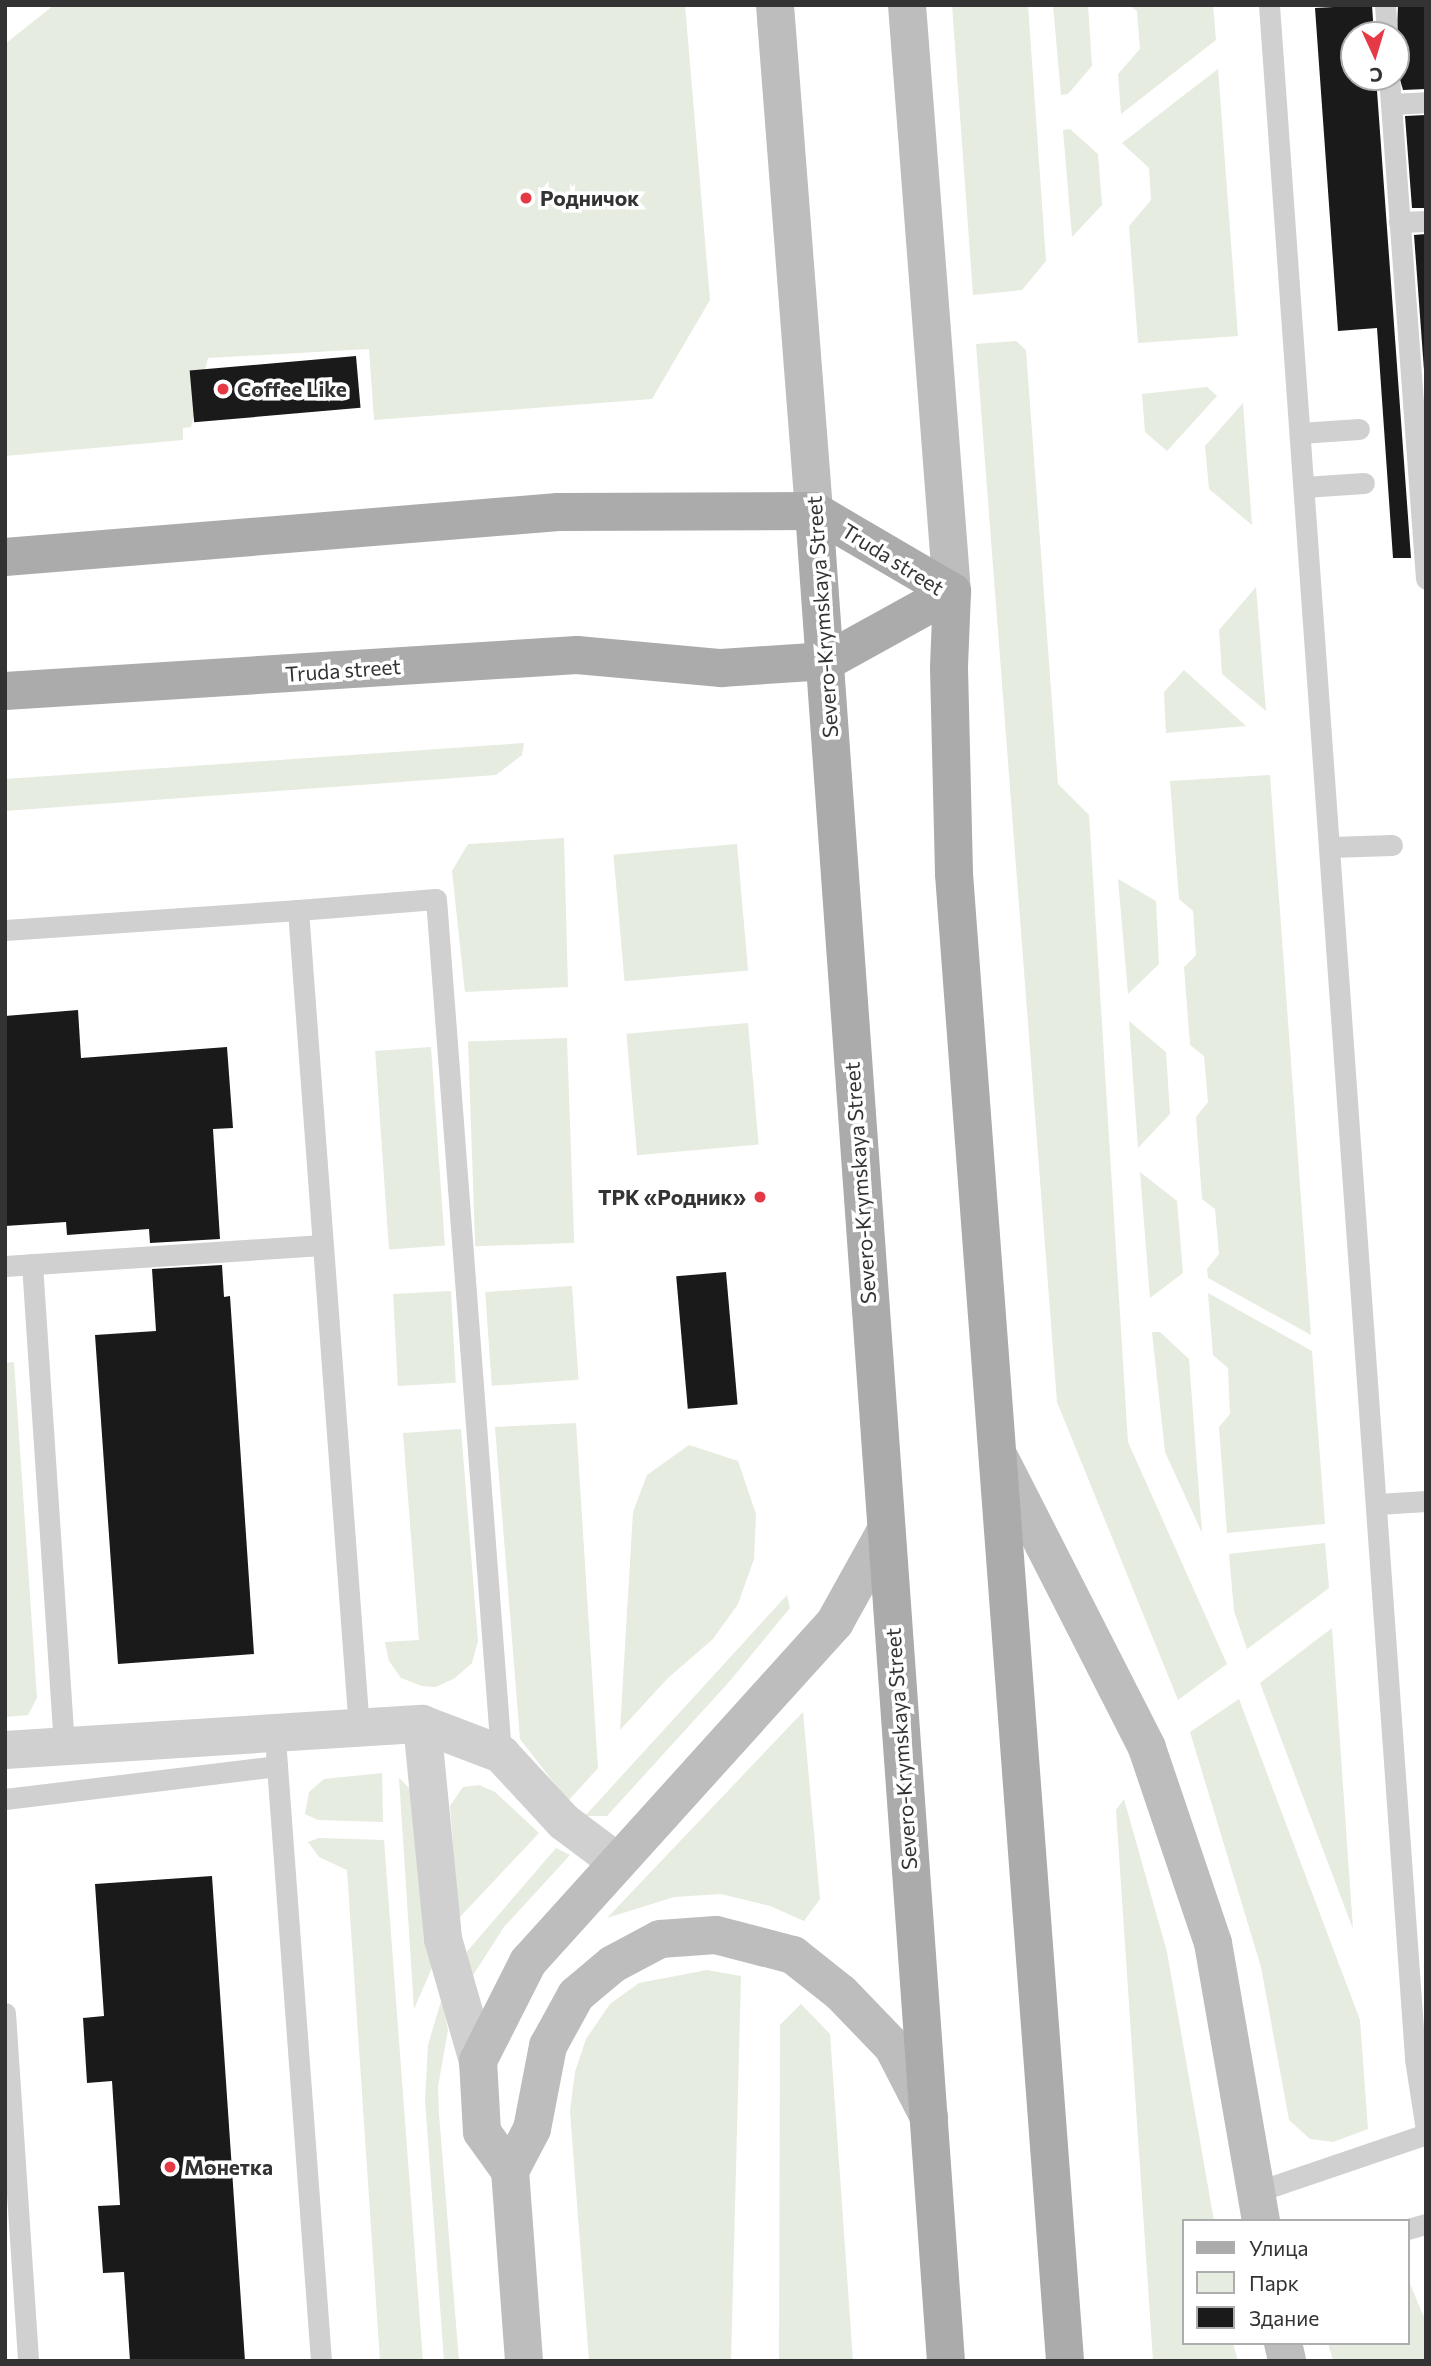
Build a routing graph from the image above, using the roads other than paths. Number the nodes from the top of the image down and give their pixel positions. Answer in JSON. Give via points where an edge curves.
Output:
{"nodes":[{"id":1,"x":775,"y":5,"type":"edge"},
{"id":2,"x":907,"y":5,"type":"edge"},
{"id":3,"x":1269,"y":5,"type":"edge"},
{"id":4,"x":1390,"y":91,"type":"edge"},
{"id":5,"x":1426,"y":102,"type":"edge"},
{"id":6,"x":1391,"y":104,"type":"junction"},
{"id":7,"x":1426,"y":220,"type":"edge"},
{"id":8,"x":1399,"y":222,"type":"junction"},
{"id":9,"x":1418,"y":355,"type":"edge"},
{"id":10,"x":1359,"y":429,"type":"dead end"},
{"id":11,"x":1300,"y":433,"type":"junction"},
{"id":12,"x":1364,"y":483,"type":"dead end"},
{"id":13,"x":1304,"y":487,"type":"junction"},
{"id":14,"x":1422,"y":487,"type":"edge"},
{"id":15,"x":814,"y":511,"type":"junction"},
{"id":16,"x":5,"y":557,"type":"edge"},
{"id":17,"x":1426,"y":579,"type":"edge"},
{"id":18,"x":952,"y":592,"type":"junction"},
{"id":19,"x":827,"y":661,"type":"junction"},
{"id":20,"x":5,"y":691,"type":"edge"},
{"id":21,"x":1392,"y":845,"type":"dead end"},
{"id":22,"x":1331,"y":847,"type":"junction"},
{"id":23,"x":298,"y":910,"type":"junction"},
{"id":24,"x":5,"y":930,"type":"edge"},
{"id":25,"x":322,"y":1245,"type":"junction"},
{"id":26,"x":32,"y":1264,"type":"junction"},
{"id":27,"x":5,"y":1266,"type":"edge"},
{"id":28,"x":1000,"y":1459,"type":"junction"},
{"id":29,"x":1426,"y":1502,"type":"edge"},
{"id":30,"x":1378,"y":1504,"type":"junction"},
{"id":31,"x":884,"y":1534,"type":"junction"},
{"id":32,"x":422,"y":1724,"type":"junction"},
{"id":33,"x":359,"y":1728,"type":"junction"},
{"id":34,"x":64,"y":1746,"type":"junction"},
{"id":35,"x":276,"y":1750,"type":"junction"},
{"id":36,"x":5,"y":1751,"type":"edge"},
{"id":37,"x":501,"y":1754,"type":"junction"},
{"id":38,"x":5,"y":1799,"type":"edge"},
{"id":39,"x":616,"y":1861,"type":"junction"},
{"id":40,"x":5,"y":2013,"type":"edge"},
{"id":41,"x":478,"y":2061,"type":"junction"},
{"id":42,"x":929,"y":2117,"type":"junction"},
{"id":43,"x":1426,"y":2132,"type":"edge"},
{"id":44,"x":510,"y":2171,"type":"junction"},
{"id":45,"x":1258,"y":2206,"type":"edge"},
{"id":46,"x":28,"y":2361,"type":"edge"},
{"id":47,"x":321,"y":2361,"type":"edge"},
{"id":48,"x":524,"y":2361,"type":"edge"},
{"id":49,"x":946,"y":2361,"type":"edge"},
{"id":50,"x":1065,"y":2361,"type":"edge"}],
"edges":[{"from":1,"to":15,"type":"street","name":"Severo-Krymskaya Street"},
{"from":2,"to":18,"type":"street"},
{"from":3,"to":11,"type":"lane"},
{"from":4,"to":6,"type":"lane"},
{"from":5,"to":6,"type":"lane"},
{"from":6,"to":8,"type":"lane"},
{"from":7,"to":8,"type":"lane"},
{"from":8,"to":9,"type":"lane"},
{"from":9,"to":14,"type":"lane"},
{"from":10,"to":11,"type":"lane"},
{"from":11,"to":13,"type":"lane"},
{"from":12,"to":13,"type":"lane"},
{"from":13,"to":22,"type":"lane"},
{"from":14,"to":17,"type":"lane"},
{"from":15,"to":16,"type":"main road","via":[[558,512]]},
{"from":15,"to":18,"type":"main road","name":"Truda street"},
{"from":15,"to":19,"type":"main road","name":"Severo-Krymskaya Street"},
{"from":18,"to":19,"type":"main road","name":"Truda street"},
{"from":18,"to":28,"type":"main road","via":[[949,668],[954,874]]},
{"from":19,"to":20,"type":"main road","name":"Truda street","via":[[721,668],[577,655]]},
{"from":19,"to":31,"type":"main road","name":"Severo-Krymskaya Street"},
{"from":21,"to":22,"type":"lane"},
{"from":22,"to":30,"type":"lane"},
{"from":23,"to":24,"type":"lane"},
{"from":23,"to":25,"type":"lane"},
{"from":23,"to":37,"type":"lane","via":[[436,899]]},
{"from":25,"to":26,"type":"lane"},
{"from":25,"to":33,"type":"lane"},
{"from":26,"to":27,"type":"lane"},
{"from":26,"to":34,"type":"lane"},
{"from":28,"to":45,"type":"street","via":[[1147,1748],[1213,1943]]},
{"from":28,"to":50,"type":"main road"},
{"from":29,"to":30,"type":"lane"},
{"from":30,"to":43,"type":"lane","via":[[1415,2059]]},
{"from":31,"to":39,"type":"street","via":[[835,1622]]},
{"from":31,"to":42,"type":"main road","name":"Severo-Krymskaya Street"},
{"from":32,"to":33,"type":"street"},
{"from":32,"to":37,"type":"street"},
{"from":32,"to":41,"type":"street","via":[[443,1939]]},
{"from":33,"to":35,"type":"street"},
{"from":34,"to":35,"type":"street"},
{"from":34,"to":36,"type":"street"},
{"from":35,"to":38,"type":"lane"},
{"from":35,"to":47,"type":"lane"},
{"from":37,"to":39,"type":"street","via":[[564,1822]]},
{"from":39,"to":41,"type":"street","via":[[528,1962]]},
{"from":40,"to":46,"type":"lane"},
{"from":41,"to":44,"type":"street","via":[[482,2132]]},
{"from":42,"to":44,"type":"street","via":[[893,2047],[841,1993],[793,1955],[716,1935],[660,1940],[613,1964],[576,1995],[548,2046],[532,2129]]},
{"from":42,"to":49,"type":"main road","name":"Severo-Krymskaya Street"},
{"from":43,"to":45,"type":"lane"},
{"from":44,"to":48,"type":"street"}]}
